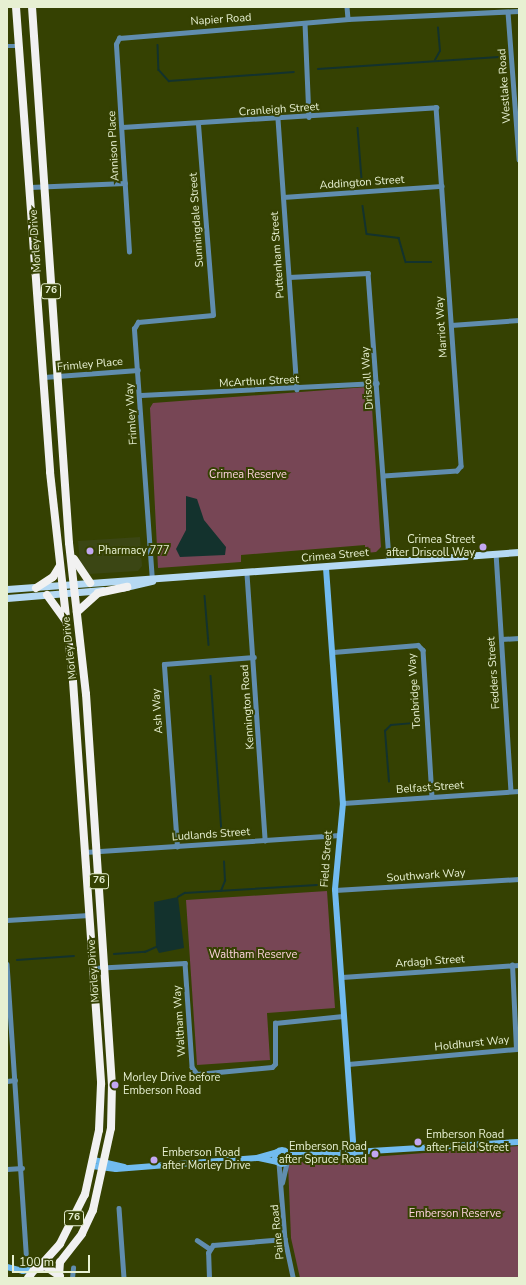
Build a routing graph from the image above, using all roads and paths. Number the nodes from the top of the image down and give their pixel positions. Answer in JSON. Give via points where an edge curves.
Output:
{"nodes":[{"id":1,"x":16,"y":7,"type":"edge"},
{"id":2,"x":32,"y":7,"type":"edge"},
{"id":3,"x":347,"y":7,"type":"edge"},
{"id":4,"x":519,"y":11,"type":"edge"},
{"id":5,"x":508,"y":12,"type":"junction"},
{"id":6,"x":348,"y":19,"type":"junction"},
{"id":7,"x":305,"y":23,"type":"junction"},
{"id":8,"x":116,"y":40,"type":"joint"},
{"id":9,"x":7,"y":46,"type":"edge"},
{"id":10,"x":19,"y":46,"type":"junction"},
{"id":11,"x":517,"y":102,"type":"edge"},
{"id":12,"x":436,"y":107,"type":"joint"},
{"id":13,"x":309,"y":117,"type":"junction"},
{"id":14,"x":278,"y":119,"type":"junction"},
{"id":15,"x":198,"y":124,"type":"junction"},
{"id":16,"x":122,"y":127,"type":"junction"},
{"id":17,"x":519,"y":160,"type":"edge"},
{"id":18,"x":125,"y":183,"type":"junction"},
{"id":19,"x":44,"y":186,"type":"junction"},
{"id":20,"x":442,"y":186,"type":"junction"},
{"id":21,"x":30,"y":187,"type":"junction"},
{"id":22,"x":283,"y":197,"type":"junction"},
{"id":23,"x":129,"y":252,"type":"dead end"},
{"id":24,"x":289,"y":276,"type":"junction"},
{"id":25,"x":213,"y":315,"type":"joint"},
{"id":26,"x":519,"y":320,"type":"edge"},
{"id":27,"x":451,"y":325,"type":"junction"},
{"id":28,"x":138,"y":370,"type":"junction"},
{"id":29,"x":57,"y":376,"type":"junction"},
{"id":30,"x":44,"y":377,"type":"junction"},
{"id":31,"x":377,"y":383,"type":"junction"},
{"id":32,"x":297,"y":389,"type":"junction"},
{"id":33,"x":141,"y":396,"type":"junction"},
{"id":34,"x":384,"y":476,"type":"junction"},
{"id":35,"x":69,"y":546,"type":"junction"},
{"id":36,"x":519,"y":552,"type":"edge"},
{"id":37,"x":496,"y":553,"type":"junction"},
{"id":38,"x":389,"y":562,"type":"junction"},
{"id":39,"x":60,"y":566,"type":"junction"},
{"id":40,"x":326,"y":568,"type":"junction"},
{"id":41,"x":247,"y":574,"type":"junction"},
{"id":42,"x":152,"y":581,"type":"junction"},
{"id":43,"x":90,"y":583,"type":"junction"},
{"id":44,"x":127,"y":587,"type":"junction"},
{"id":45,"x":36,"y":588,"type":"junction"},
{"id":46,"x":74,"y":588,"type":"junction"},
{"id":47,"x":7,"y":589,"type":"edge"},
{"id":48,"x":62,"y":589,"type":"junction"},
{"id":49,"x":47,"y":595,"type":"junction"},
{"id":50,"x":7,"y":598,"type":"edge"},
{"id":51,"x":77,"y":612,"type":"junction"},
{"id":52,"x":67,"y":625,"type":"junction"},
{"id":53,"x":519,"y":638,"type":"edge"},
{"id":54,"x":501,"y":639,"type":"junction"},
{"id":55,"x":333,"y":652,"type":"junction"},
{"id":56,"x":254,"y":657,"type":"junction"},
{"id":57,"x":511,"y":791,"type":"junction"},
{"id":58,"x":519,"y":791,"type":"edge"},
{"id":59,"x":432,"y":797,"type":"junction"},
{"id":60,"x":343,"y":803,"type":"junction"},
{"id":61,"x":339,"y":835,"type":"junction"},
{"id":62,"x":265,"y":840,"type":"junction"},
{"id":63,"x":177,"y":847,"type":"junction"},
{"id":64,"x":97,"y":851,"type":"junction"},
{"id":65,"x":85,"y":852,"type":"junction"},
{"id":66,"x":519,"y":878,"type":"edge"},
{"id":67,"x":335,"y":890,"type":"junction"},
{"id":68,"x":89,"y":915,"type":"junction"},
{"id":69,"x":7,"y":920,"type":"edge"},
{"id":70,"x":7,"y":964,"type":"edge"},
{"id":71,"x":512,"y":965,"type":"junction"},
{"id":72,"x":519,"y":965,"type":"edge"},
{"id":73,"x":104,"y":967,"type":"junction"},
{"id":74,"x":93,"y":968,"type":"junction"},
{"id":75,"x":342,"y":977,"type":"junction"},
{"id":76,"x":343,"y":1016,"type":"junction"},
{"id":77,"x":348,"y":1064,"type":"junction"},
{"id":78,"x":15,"y":1080,"type":"junction"},
{"id":79,"x":7,"y":1081,"type":"edge"},
{"id":80,"x":519,"y":1142,"type":"edge"},
{"id":81,"x":278,"y":1152,"type":"junction"},
{"id":82,"x":287,"y":1152,"type":"junction"},
{"id":83,"x":354,"y":1153,"type":"junction"},
{"id":84,"x":305,"y":1155,"type":"junction"},
{"id":85,"x":257,"y":1158,"type":"junction"},
{"id":86,"x":288,"y":1161,"type":"junction"},
{"id":87,"x":93,"y":1163,"type":"junction"},
{"id":88,"x":278,"y":1163,"type":"junction"},
{"id":89,"x":103,"y":1165,"type":"junction"},
{"id":90,"x":22,"y":1168,"type":"junction"},
{"id":91,"x":7,"y":1169,"type":"edge"},
{"id":92,"x":282,"y":1183,"type":"junction"},
{"id":93,"x":119,"y":1208,"type":"dead end"},
{"id":94,"x":285,"y":1239,"type":"junction"},
{"id":95,"x":197,"y":1240,"type":"dead end"},
{"id":96,"x":209,"y":1248,"type":"junction"},
{"id":97,"x":26,"y":1253,"type":"dead end"},
{"id":98,"x":7,"y":1266,"type":"edge"},
{"id":99,"x":37,"y":1268,"type":"junction"},
{"id":100,"x":72,"y":1268,"type":"dead end"},
{"id":101,"x":16,"y":1271,"type":"junction"},
{"id":102,"x":60,"y":1276,"type":"edge"},
{"id":103,"x":22,"y":1278,"type":"edge"},
{"id":104,"x":28,"y":1278,"type":"edge"},
{"id":105,"x":72,"y":1278,"type":"edge"},
{"id":106,"x":124,"y":1278,"type":"edge"},
{"id":107,"x":209,"y":1278,"type":"edge"},
{"id":108,"x":293,"y":1278,"type":"edge"}],
"edges":[{"from":1,"to":10,"type":"highway","name":"Morley Drive","number":"76"},
{"from":2,"to":19,"type":"highway","name":"Morley Drive","number":"76"},
{"from":3,"to":6,"type":"street"},
{"from":4,"to":5,"type":"street","name":"Napier Road"},
{"from":5,"to":6,"type":"street","name":"Napier Road"},
{"from":5,"to":11,"type":"street","name":"Westlake Road"},
{"from":6,"to":7,"type":"street","name":"Napier Road"},
{"from":7,"to":8,"type":"street","name":"Napier Road"},
{"from":7,"to":13,"type":"street"},
{"from":8,"to":16,"type":"street","name":"Annison Place"},
{"from":9,"to":10,"type":"street"},
{"from":10,"to":21,"type":"highway","name":"Morley Drive","number":"76"},
{"from":11,"to":17,"type":"street","name":"Westlake Road"},
{"from":12,"to":13,"type":"street","name":"Cranleigh Street"},
{"from":12,"to":20,"type":"street","name":"Marriot Way"},
{"from":13,"to":14,"type":"street","name":"Cranleigh Street"},
{"from":14,"to":15,"type":"street","name":"Cranleigh Street"},
{"from":14,"to":22,"type":"street","name":"Puttenham Street"},
{"from":15,"to":16,"type":"street","name":"Cranleigh Street"},
{"from":15,"to":25,"type":"street","name":"Sunningdale Street"},
{"from":16,"to":18,"type":"street","name":"Annison Place"},
{"from":18,"to":19,"type":"street"},
{"from":18,"to":23,"type":"street","name":"Annison Place"},
{"from":19,"to":21,"type":"street"},
{"from":19,"to":29,"type":"highway","name":"Morley Drive","number":"76"},
{"from":20,"to":22,"type":"street","name":"Addington Street"},
{"from":20,"to":27,"type":"street","name":"Marriot Way"},
{"from":21,"to":30,"type":"highway","name":"Morley Drive","number":"76"},
{"from":22,"to":24,"type":"street","name":"Puttenham Street"},
{"from":24,"to":31,"type":"street","name":"Driscoll Way","via":[[368,273]]},
{"from":24,"to":32,"type":"street","name":"Puttenham Street"},
{"from":25,"to":28,"type":"street","name":"Frimley Way","via":[[138,322],[134,329]]},
{"from":26,"to":27,"type":"street"},
{"from":27,"to":34,"type":"street","name":"Marriot Way","via":[[460,469]]},
{"from":28,"to":29,"type":"street","name":"Frimley Place"},
{"from":28,"to":33,"type":"street","name":"Frimley Way"},
{"from":29,"to":30,"type":"street","name":"Frimley Place"},
{"from":29,"to":35,"type":"highway","name":"Morley Drive","number":"76"},
{"from":30,"to":39,"type":"highway","name":"Morley Drive","number":"76"},
{"from":31,"to":32,"type":"street","name":"McArthur Street"},
{"from":31,"to":34,"type":"street","name":"Driscoll Way"},
{"from":32,"to":33,"type":"street","name":"McArthur Street"},
{"from":33,"to":42,"type":"street","name":"Frimley Way"},
{"from":34,"to":38,"type":"street","name":"Driscoll Way"},
{"from":35,"to":43,"type":"highway","via":[[75,565]]},
{"from":35,"to":46,"type":"highway","name":"Morley Drive","number":"76"},
{"from":36,"to":37,"type":"main road","name":"Crimea Street"},
{"from":37,"to":38,"type":"main road","name":"Crimea Street"},
{"from":37,"to":54,"type":"street","name":"Fedders Street"},
{"from":38,"to":40,"type":"main road","name":"Crimea Street"},
{"from":39,"to":45,"type":"highway","via":[[53,577]]},
{"from":39,"to":48,"type":"highway","name":"Morley Drive","number":"76"},
{"from":40,"to":41,"type":"main road","name":"Crimea Street"},
{"from":40,"to":55,"type":"street","name":"Field Street"},
{"from":41,"to":42,"type":"main road","name":"Crimea Street"},
{"from":41,"to":56,"type":"street","name":"Kennington Road"},
{"from":42,"to":43,"type":"main road","name":"Crimea Street"},
{"from":42,"to":44,"type":"main road","name":"Crimea Street"},
{"from":43,"to":46,"type":"main road","name":"Crimea Street"},
{"from":44,"to":46,"type":"main road","name":"Crimea Street"},
{"from":44,"to":51,"type":"highway","via":[[98,593]]},
{"from":45,"to":47,"type":"main road","name":"Crimea Street"},
{"from":45,"to":48,"type":"main road","name":"Crimea Street"},
{"from":46,"to":48,"type":"main road","name":"Crimea Street"},
{"from":46,"to":51,"type":"highway","name":"Morley Drive","number":"76"},
{"from":48,"to":49,"type":"main road","name":"Crimea Street"},
{"from":48,"to":52,"type":"highway","name":"Morley Drive","number":"76"},
{"from":49,"to":50,"type":"main road","name":"Crimea Street"},
{"from":49,"to":52,"type":"highway"},
{"from":51,"to":64,"type":"highway","name":"Morley Drive","number":"76"},
{"from":52,"to":65,"type":"highway","name":"Morley Drive","number":"76"},
{"from":53,"to":54,"type":"street"},
{"from":54,"to":57,"type":"street","name":"Fedders Street"},
{"from":55,"to":59,"type":"street","name":"Tonbridge Way","via":[[418,645],[423,650]]},
{"from":55,"to":60,"type":"street","name":"Field Street"},
{"from":56,"to":62,"type":"street","name":"Kennington Road"},
{"from":56,"to":63,"type":"street","name":"Ash Way","via":[[164,664]]},
{"from":57,"to":58,"type":"street","name":"Belfast Street"},
{"from":57,"to":59,"type":"street","name":"Belfast Street"},
{"from":59,"to":60,"type":"street","name":"Belfast Street"},
{"from":60,"to":61,"type":"street","name":"Field Street"},
{"from":61,"to":62,"type":"street","name":"Ludlands Street"},
{"from":61,"to":67,"type":"street","name":"Field Street"},
{"from":62,"to":63,"type":"street","name":"Ludlands Street"},
{"from":63,"to":64,"type":"street","name":"Ludlands Street"},
{"from":64,"to":65,"type":"street","name":"Ludlands Street"},
{"from":64,"to":73,"type":"highway","name":"Morley Drive","number":"76"},
{"from":65,"to":68,"type":"highway","name":"Morley Drive","number":"76"},
{"from":66,"to":67,"type":"street","name":"Southwark Way"},
{"from":67,"to":75,"type":"street","name":"Field Street"},
{"from":68,"to":69,"type":"street"},
{"from":68,"to":74,"type":"highway","name":"Morley Drive","number":"76"},
{"from":70,"to":78,"type":"street"},
{"from":71,"to":72,"type":"street","name":"Ardagh Street"},
{"from":71,"to":75,"type":"street","name":"Ardagh Street"},
{"from":71,"to":77,"type":"street","name":"Holdhurst Way","via":[[516,1049]]},
{"from":73,"to":74,"type":"street","name":"Waltham Way"},
{"from":73,"to":76,"type":"street","name":"Waltham Way","via":[[185,963],[192,1067],[198,1074],[272,1067],[275,1064],[275,1023]]},
{"from":73,"to":89,"type":"highway","name":"Morley Drive","number":"76","via":[[112,1106]]},
{"from":74,"to":87,"type":"highway","name":"Morley Drive","number":"76","via":[[102,1084]]},
{"from":75,"to":76,"type":"street","name":"Field Street"},
{"from":76,"to":77,"type":"street","name":"Field Street"},
{"from":77,"to":83,"type":"street","name":"Field Street"},
{"from":78,"to":79,"type":"street"},
{"from":78,"to":90,"type":"street"},
{"from":80,"to":83,"type":"street"},
{"from":81,"to":82,"type":"street"},
{"from":81,"to":85,"type":"street"},
{"from":81,"to":88,"type":"street"},
{"from":82,"to":84,"type":"street"},
{"from":82,"to":86,"type":"street"},
{"from":83,"to":84,"type":"street"},
{"from":84,"to":86,"type":"street"},
{"from":85,"to":88,"type":"street"},
{"from":85,"to":89,"type":"street","via":[[125,1168]]},
{"from":86,"to":88,"type":"street"},
{"from":86,"to":92,"type":"street","name":"Paine Road"},
{"from":87,"to":89,"type":"street"},
{"from":87,"to":99,"type":"highway","name":"Morley Drive","number":"76","via":[[79,1209],[55,1252]]},
{"from":88,"to":92,"type":"street","name":"Paine Road"},
{"from":89,"to":102,"type":"highway","name":"Morley Drive","number":"76","via":[[89,1222],[60,1262]]},
{"from":90,"to":91,"type":"street"},
{"from":90,"to":97,"type":"street"},
{"from":92,"to":94,"type":"street","name":"Paine Road"},
{"from":93,"to":106,"type":"street"},
{"from":94,"to":96,"type":"street"},
{"from":94,"to":108,"type":"street","name":"Paine Road"},
{"from":95,"to":96,"type":"street"},
{"from":96,"to":107,"type":"street"},
{"from":98,"to":101,"type":"street"},
{"from":99,"to":101,"type":"street"},
{"from":99,"to":102,"type":"highway","via":[[51,1267]]},
{"from":99,"to":104,"type":"highway","name":"Morley Drive"},
{"from":100,"to":105,"type":"street"},
{"from":101,"to":103,"type":"street"}]}
